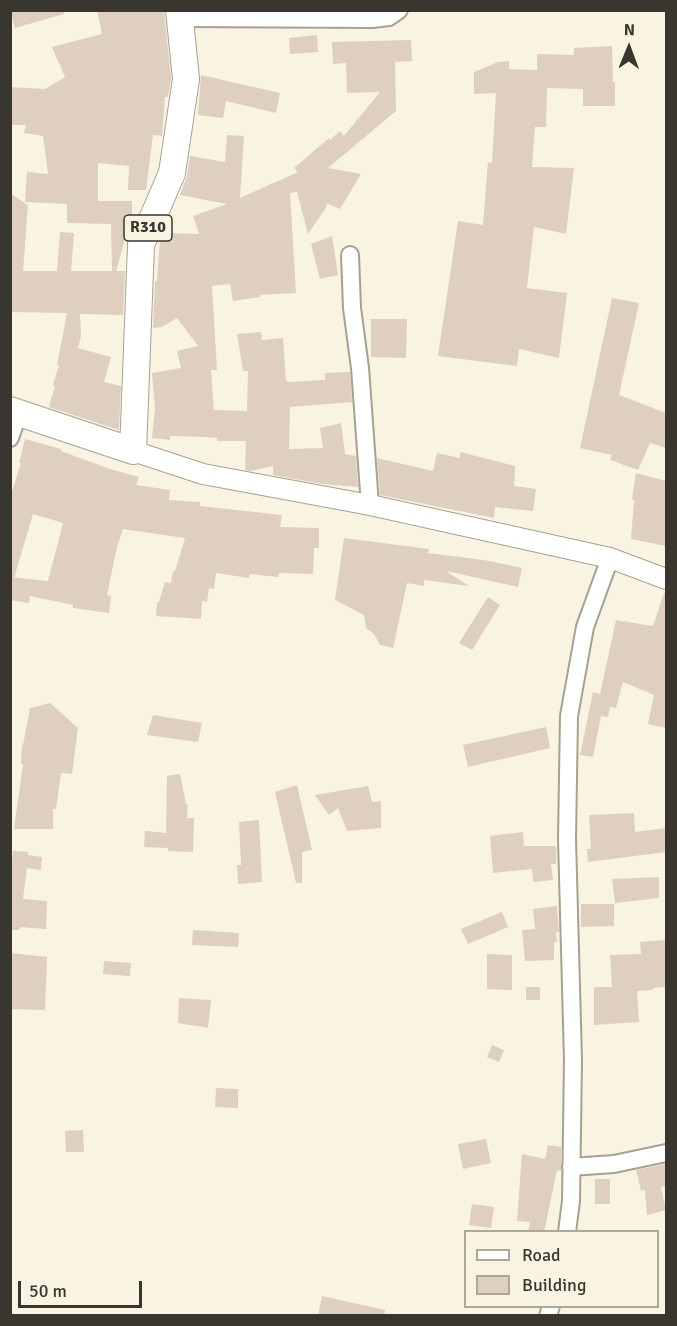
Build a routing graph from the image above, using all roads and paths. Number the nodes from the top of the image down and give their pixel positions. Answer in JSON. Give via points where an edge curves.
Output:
{"nodes":[{"id":1,"x":399,"y":10,"type":"edge"},
{"id":2,"x":179,"y":14,"type":"edge"},
{"id":3,"x":350,"y":255,"type":"dead end"},
{"id":4,"x":14,"y":411,"type":"edge"},
{"id":5,"x":10,"y":438,"type":"edge"},
{"id":6,"x":133,"y":451,"type":"junction"},
{"id":7,"x":370,"y":505,"type":"junction"},
{"id":8,"x":610,"y":558,"type":"junction"},
{"id":9,"x":666,"y":579,"type":"edge"},
{"id":10,"x":666,"y":1153,"type":"edge"},
{"id":11,"x":571,"y":1167,"type":"junction"},
{"id":12,"x":567,"y":1230,"type":"edge"}],
"edges":[{"from":1,"to":2,"type":"street","via":[[389,17],[372,19]]},
{"from":2,"to":6,"type":"main road","number":"R310","via":[[186,79],[172,173],[141,245]]},
{"from":3,"to":7,"type":"street"},
{"from":4,"to":5,"type":"street"},
{"from":4,"to":6,"type":"main road"},
{"from":6,"to":7,"type":"street","via":[[203,474]]},
{"from":7,"to":8,"type":"street"},
{"from":8,"to":9,"type":"street"},
{"from":8,"to":11,"type":"street","via":[[585,627],[569,716]]},
{"from":10,"to":11,"type":"street","via":[[614,1164]]},
{"from":11,"to":12,"type":"street"}]}
